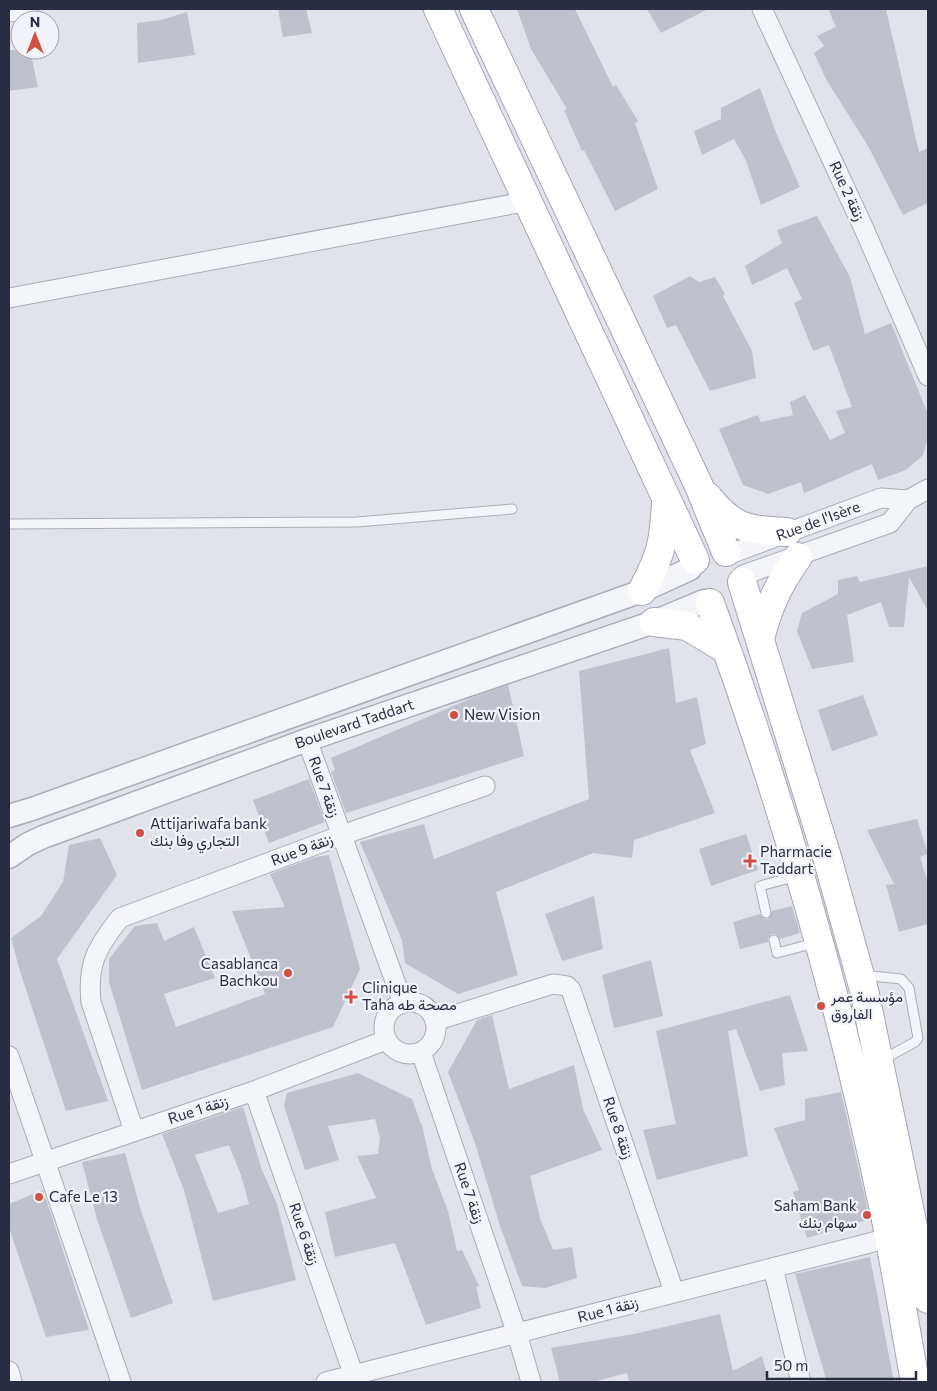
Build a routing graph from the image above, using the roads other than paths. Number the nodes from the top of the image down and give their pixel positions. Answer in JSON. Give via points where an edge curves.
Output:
{"nodes":[{"id":1,"x":28,"y":9,"type":"edge"},
{"id":2,"x":438,"y":9,"type":"edge"},
{"id":3,"x":474,"y":9,"type":"edge"},
{"id":4,"x":762,"y":9,"type":"edge"},
{"id":5,"x":9,"y":12,"type":"edge"},
{"id":6,"x":529,"y":201,"type":"junction"},
{"id":7,"x":9,"y":298,"type":"edge"},
{"id":8,"x":928,"y":376,"type":"edge"},
{"id":9,"x":699,"y":486,"type":"junction"},
{"id":10,"x":928,"y":489,"type":"edge"},
{"id":11,"x":666,"y":500,"type":"junction"},
{"id":12,"x":908,"y":500,"type":"junction"},
{"id":13,"x":512,"y":509,"type":"dead end"},
{"id":14,"x":9,"y":524,"type":"edge"},
{"id":15,"x":787,"y":532,"type":"junction"},
{"id":16,"x":798,"y":557,"type":"junction"},
{"id":17,"x":692,"y":564,"type":"junction"},
{"id":18,"x":735,"y":566,"type":"junction"},
{"id":19,"x":642,"y":591,"type":"junction"},
{"id":20,"x":707,"y":602,"type":"junction"},
{"id":21,"x":654,"y":622,"type":"junction"},
{"id":22,"x":760,"y":639,"type":"junction"},
{"id":23,"x":727,"y":650,"type":"junction"},
{"id":24,"x":307,"y":740,"type":"junction"},
{"id":25,"x":485,"y":786,"type":"dead end"},
{"id":26,"x":9,"y":816,"type":"edge"},
{"id":27,"x":342,"y":835,"type":"junction"},
{"id":28,"x":9,"y":857,"type":"edge"},
{"id":29,"x":799,"y":875,"type":"junction"},
{"id":30,"x":766,"y":913,"type":"dead end"},
{"id":31,"x":774,"y":940,"type":"dead end"},
{"id":32,"x":818,"y":942,"type":"junction"},
{"id":33,"x":860,"y":975,"type":"junction"},
{"id":34,"x":403,"y":1003,"type":"junction"},
{"id":35,"x":435,"y":1021,"type":"junction"},
{"id":36,"x":386,"y":1040,"type":"junction"},
{"id":37,"x":422,"y":1052,"type":"junction"},
{"id":38,"x":9,"y":1056,"type":"edge"},
{"id":39,"x":880,"y":1062,"type":"junction"},
{"id":40,"x":254,"y":1091,"type":"junction"},
{"id":41,"x":134,"y":1131,"type":"junction"},
{"id":42,"x":45,"y":1162,"type":"junction"},
{"id":43,"x":9,"y":1174,"type":"edge"},
{"id":44,"x":889,"y":1238,"type":"junction"},
{"id":45,"x":774,"y":1268,"type":"junction"},
{"id":46,"x":674,"y":1292,"type":"junction"},
{"id":47,"x":928,"y":1299,"type":"edge"},
{"id":48,"x":517,"y":1334,"type":"junction"},
{"id":49,"x":9,"y":1371,"type":"edge"},
{"id":50,"x":354,"y":1376,"type":"junction"},
{"id":51,"x":12,"y":1382,"type":"edge"},
{"id":52,"x":121,"y":1382,"type":"edge"},
{"id":53,"x":326,"y":1382,"type":"edge"},
{"id":54,"x":531,"y":1382,"type":"edge"},
{"id":55,"x":802,"y":1382,"type":"edge"},
{"id":56,"x":915,"y":1382,"type":"edge"}],
"edges":[{"from":1,"to":5,"type":"street"},
{"from":2,"to":6,"type":"main road"},
{"from":3,"to":9,"type":"main road"},
{"from":4,"to":8,"type":"street","name":"Rue 2 زنقة"},
{"from":6,"to":7,"type":"street"},
{"from":6,"to":11,"type":"main road"},
{"from":9,"to":15,"type":"main road","via":[[731,522]]},
{"from":9,"to":18,"type":"main road"},
{"from":10,"to":12,"type":"street","name":"Rue de l'Isère"},
{"from":11,"to":17,"type":"main road"},
{"from":11,"to":19,"type":"main road","via":[[664,538],[658,560]]},
{"from":12,"to":15,"type":"street","name":"Rue de l'Isère","via":[[881,498]]},
{"from":12,"to":16,"type":"street","name":"Rue de l'Isère","via":[[890,523]]},
{"from":13,"to":14,"type":"lane","via":[[357,522]]},
{"from":15,"to":18,"type":"street","name":"Rue de l'Isère"},
{"from":16,"to":18,"type":"street","name":"Rue de l'Isère"},
{"from":16,"to":22,"type":"main road","via":[[780,582],[768,607]]},
{"from":17,"to":18,"type":"main road","via":[[710,551]]},
{"from":17,"to":19,"type":"street","name":"Boulevard Taddart"},
{"from":17,"to":20,"type":"main road","via":[[691,588]]},
{"from":18,"to":20,"type":"main road","via":[[738,592],[721,604]]},
{"from":18,"to":22,"type":"main road"},
{"from":19,"to":26,"type":"street","name":"Boulevard Taddart"},
{"from":20,"to":21,"type":"street","name":"Boulevard Taddart"},
{"from":20,"to":23,"type":"main road"},
{"from":21,"to":23,"type":"main road","via":[[687,626]]},
{"from":21,"to":24,"type":"street","name":"Boulevard Taddart"},
{"from":22,"to":33,"type":"main road"},
{"from":23,"to":29,"type":"main road"},
{"from":24,"to":27,"type":"street","name":"Rue 7 زنقة"},
{"from":24,"to":28,"type":"street","name":"Boulevard Taddart","via":[[43,837]]},
{"from":25,"to":27,"type":"street","name":"Rue 9 زنقة"},
{"from":27,"to":34,"type":"street","name":"Rue 7 زنقة"},
{"from":27,"to":41,"type":"street","name":"Rue 9 زنقة","via":[[120,918],[101,941],[89,980],[91,1002]]},
{"from":29,"to":30,"type":"lane","via":[[760,886]]},
{"from":29,"to":32,"type":"main road"},
{"from":31,"to":32,"type":"lane","via":[[776,953]]},
{"from":32,"to":44,"type":"main road"},
{"from":33,"to":39,"type":"main road"},
{"from":33,"to":39,"type":"lane","via":[[901,979],[909,988],[918,1038]]},
{"from":34,"to":35,"type":"street","via":[[423,1006]]},
{"from":34,"to":36,"type":"street","via":[[386,1017]]},
{"from":35,"to":37,"type":"street","via":[[434,1039]]},
{"from":35,"to":46,"type":"street","name":"Rue 8 زنقة","via":[[546,986],[561,984],[571,990]]},
{"from":36,"to":37,"type":"street","via":[[401,1053]]},
{"from":36,"to":40,"type":"street","name":"Rue 1 زنقة"},
{"from":37,"to":48,"type":"street","name":"Rue 7 زنقة"},
{"from":38,"to":42,"type":"street"},
{"from":39,"to":47,"type":"main road"},
{"from":40,"to":41,"type":"street","name":"Rue 1 زنقة"},
{"from":40,"to":50,"type":"street","name":"Rue 6 زنقة"},
{"from":41,"to":42,"type":"street","name":"Rue 1 زنقة"},
{"from":42,"to":43,"type":"street","name":"Rue 1 زنقة"},
{"from":42,"to":52,"type":"street"},
{"from":44,"to":45,"type":"street","name":"Rue 1 زنقة"},
{"from":44,"to":56,"type":"main road"},
{"from":45,"to":46,"type":"street","name":"Rue 1 زنقة"},
{"from":45,"to":55,"type":"street"},
{"from":46,"to":48,"type":"street","name":"Rue 1 زنقة"},
{"from":48,"to":50,"type":"street","name":"Rue 1 زنقة"},
{"from":48,"to":54,"type":"street","name":"Rue 7 زنقة"},
{"from":49,"to":51,"type":"street"},
{"from":50,"to":53,"type":"street","name":"Rue 1 زنقة"}]}
